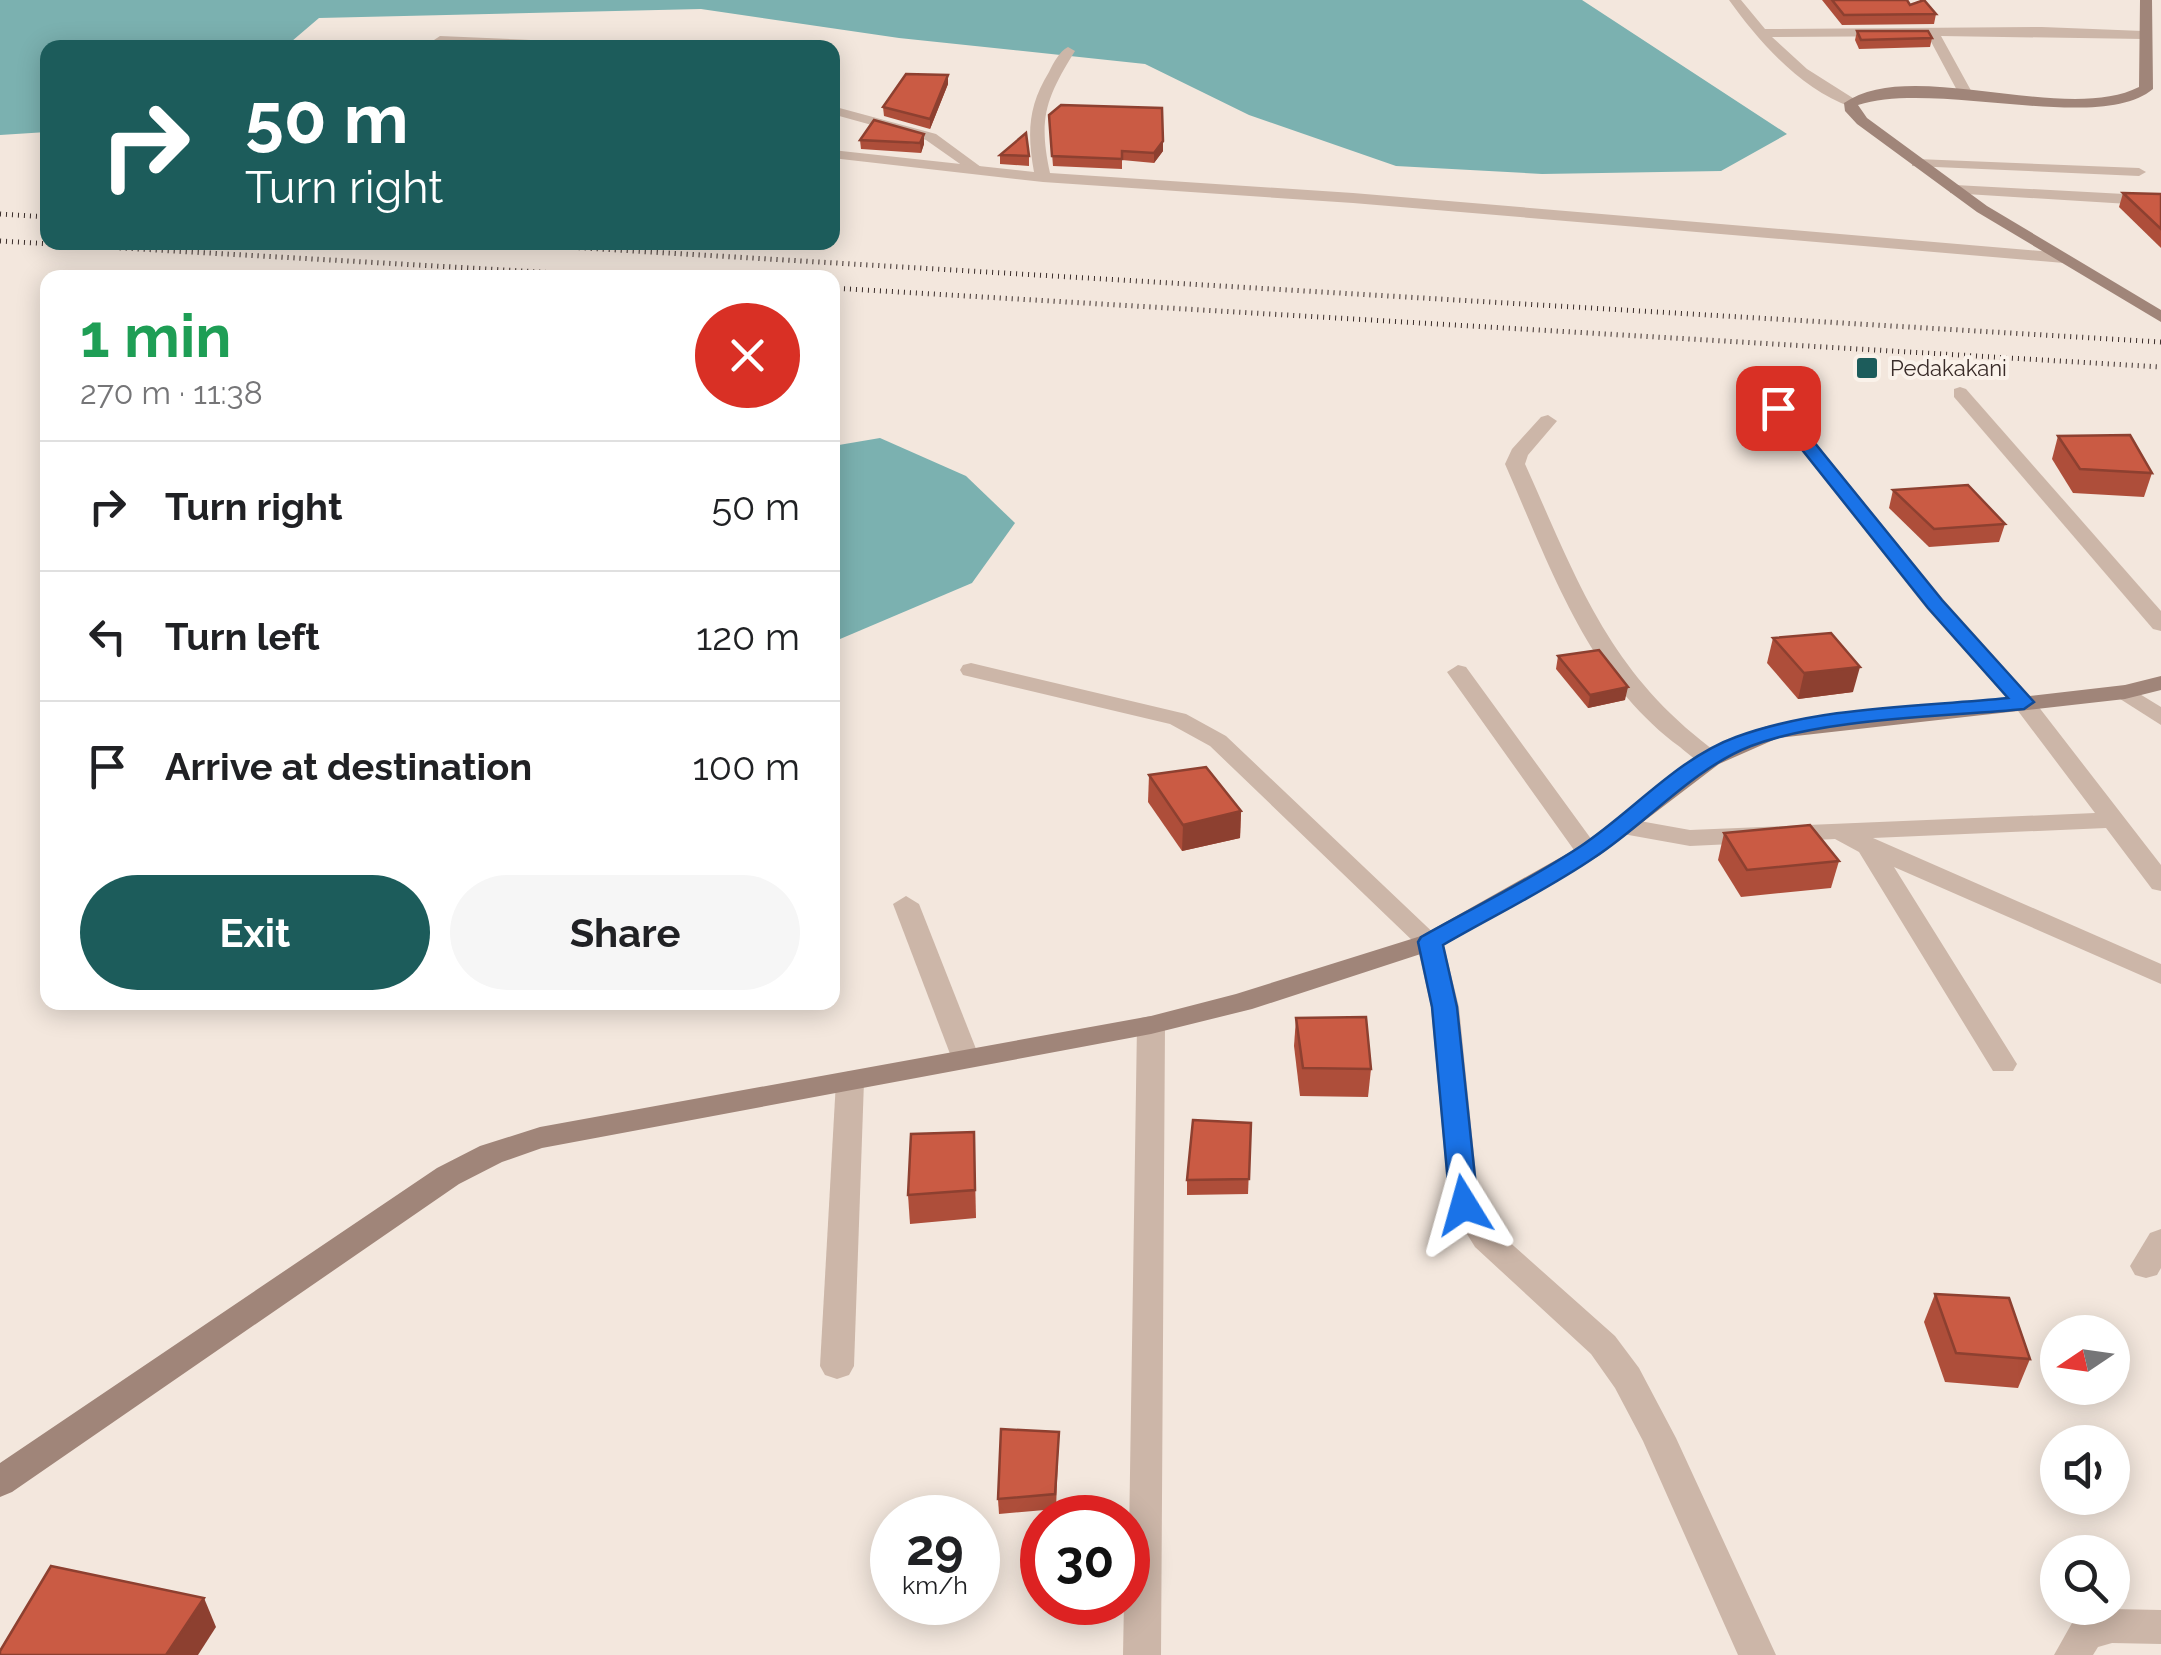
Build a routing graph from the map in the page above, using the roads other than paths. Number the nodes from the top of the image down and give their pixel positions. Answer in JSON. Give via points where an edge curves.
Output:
{"nodes":[{"id":1,"x":1735,"y":0,"type":"edge"},
{"id":2,"x":2146,"y":0,"type":"edge"},
{"id":3,"x":1932,"y":31,"type":"junction"},
{"id":4,"x":1762,"y":33,"type":"junction"},
{"id":5,"x":2143,"y":35,"type":"junction"},
{"id":6,"x":1068,"y":51,"type":"dead end"},
{"id":7,"x":1967,"y":96,"type":"junction"},
{"id":8,"x":1852,"y":104,"type":"junction"},
{"id":9,"x":840,"y":112,"type":"edge"},
{"id":10,"x":840,"y":155,"type":"edge"},
{"id":11,"x":1917,"y":163,"type":"junction"},
{"id":12,"x":978,"y":170,"type":"junction"},
{"id":13,"x":2139,"y":172,"type":"dead end"},
{"id":14,"x":1043,"y":177,"type":"junction"},
{"id":15,"x":1955,"y":190,"type":"junction"},
{"id":16,"x":2161,"y":201,"type":"edge"},
{"id":17,"x":2064,"y":258,"type":"junction"},
{"id":18,"x":2161,"y":318,"type":"edge"},
{"id":19,"x":1756,"y":380,"type":"dead end"},
{"id":20,"x":1960,"y":393,"type":"dead end"},
{"id":21,"x":1548,"y":421,"type":"dead end"},
{"id":22,"x":2161,"y":624,"type":"edge"},
{"id":23,"x":970,"y":670,"type":"dead end"},
{"id":24,"x":1458,"y":672,"type":"dead end"},
{"id":25,"x":2161,"y":683,"type":"edge"},
{"id":26,"x":2125,"y":692,"type":"junction"},
{"id":27,"x":2024,"y":702,"type":"junction"},
{"id":28,"x":2161,"y":718,"type":"edge"},
{"id":29,"x":1711,"y":759,"type":"junction"},
{"id":30,"x":2114,"y":820,"type":"junction"},
{"id":31,"x":1623,"y":826,"type":"junction"},
{"id":32,"x":1833,"y":832,"type":"junction"},
{"id":33,"x":1867,"y":844,"type":"junction"},
{"id":34,"x":1588,"y":852,"type":"junction"},
{"id":35,"x":2161,"y":883,"type":"edge"},
{"id":36,"x":906,"y":904,"type":"dead end"},
{"id":37,"x":1430,"y":942,"type":"junction"},
{"id":38,"x":2161,"y":975,"type":"edge"},
{"id":39,"x":1151,"y":1025,"type":"junction"},
{"id":40,"x":966,"y":1059,"type":"junction"},
{"id":41,"x":2004,"y":1064,"type":"dead end"},
{"id":42,"x":850,"y":1081,"type":"junction"},
{"id":43,"x":837,"y":1366,"type":"dead end"},
{"id":44,"x":0,"y":1482,"type":"edge"},
{"id":45,"x":2161,"y":1627,"type":"edge"},
{"id":46,"x":1142,"y":1655,"type":"edge"},
{"id":47,"x":1757,"y":1655,"type":"edge"},
{"id":48,"x":2073,"y":1655,"type":"edge"}],
"edges":[{"from":1,"to":4,"type":"street"},
{"from":2,"to":5,"type":"main road"},
{"from":3,"to":4,"type":"street"},
{"from":3,"to":5,"type":"street"},
{"from":3,"to":7,"type":"street"},
{"from":4,"to":8,"type":"street","via":[[1822,87]]},
{"from":5,"to":7,"type":"main road","via":[[2146,89],[2134,98]]},
{"from":6,"to":14,"type":"street","via":[[1034,113]]},
{"from":7,"to":8,"type":"main road","via":[[1886,95]]},
{"from":8,"to":11,"type":"main road","via":[[1862,122]]},
{"from":9,"to":12,"type":"street","via":[[932,137]]},
{"from":10,"to":12,"type":"street"},
{"from":11,"to":13,"type":"street"},
{"from":11,"to":15,"type":"main road"},
{"from":12,"to":14,"type":"street"},
{"from":14,"to":17,"type":"street"},
{"from":15,"to":16,"type":"street"},
{"from":15,"to":17,"type":"main road"},
{"from":17,"to":18,"type":"main road"},
{"from":19,"to":27,"type":"street","via":[[1935,604]]},
{"from":20,"to":22,"type":"street"},
{"from":21,"to":29,"type":"street","via":[[1515,464],[1579,605],[1656,716]]},
{"from":23,"to":37,"type":"street","via":[[1197,728],[1266,784]]},
{"from":24,"to":34,"type":"street"},
{"from":25,"to":26,"type":"main road"},
{"from":26,"to":27,"type":"main road"},
{"from":26,"to":28,"type":"street"},
{"from":27,"to":29,"type":"main road","via":[[1775,731]]},
{"from":27,"to":30,"type":"street"},
{"from":29,"to":31,"type":"main road"},
{"from":30,"to":32,"type":"street"},
{"from":30,"to":35,"type":"street"},
{"from":31,"to":32,"type":"street","via":[[1690,838]]},
{"from":31,"to":34,"type":"main road"},
{"from":32,"to":33,"type":"street"},
{"from":33,"to":38,"type":"street"},
{"from":33,"to":41,"type":"street"},
{"from":34,"to":37,"type":"main road"},
{"from":36,"to":40,"type":"street"},
{"from":37,"to":39,"type":"main road"},
{"from":37,"to":47,"type":"street","via":[[1445,1007],[1464,1205],[1486,1239],[1603,1345],[1627,1378]]},
{"from":39,"to":40,"type":"main road"},
{"from":39,"to":46,"type":"street"},
{"from":40,"to":42,"type":"main road"},
{"from":42,"to":43,"type":"street"},
{"from":42,"to":44,"type":"main road","via":[[540,1138],[492,1154],[448,1176]]},
{"from":45,"to":48,"type":"street","via":[[2112,1626],[2085,1634]]}]}
